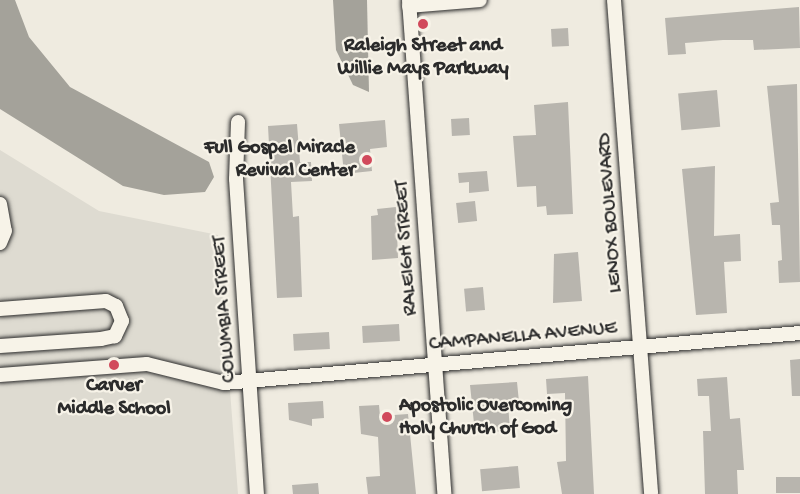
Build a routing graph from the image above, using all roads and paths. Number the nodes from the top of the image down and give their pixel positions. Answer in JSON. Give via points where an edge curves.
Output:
{"nodes":[{"id":1,"x":480,"y":0,"type":"edge"},
{"id":2,"x":614,"y":0,"type":"edge"},
{"id":3,"x":409,"y":3,"type":"edge"},
{"id":4,"x":238,"y":122,"type":"dead end"},
{"id":5,"x":0,"y":204,"type":"edge"},
{"id":6,"x":0,"y":243,"type":"edge"},
{"id":7,"x":0,"y":309,"type":"edge"},
{"id":8,"x":800,"y":333,"type":"edge"},
{"id":9,"x":0,"y":346,"type":"edge"},
{"id":10,"x":641,"y":347,"type":"junction"},
{"id":11,"x":436,"y":364,"type":"junction"},
{"id":12,"x":0,"y":375,"type":"edge"},
{"id":13,"x":249,"y":380,"type":"junction"},
{"id":14,"x":257,"y":494,"type":"edge"},
{"id":15,"x":444,"y":494,"type":"edge"},
{"id":16,"x":651,"y":494,"type":"edge"}],
"edges":[{"from":1,"to":3,"type":"street"},
{"from":2,"to":10,"type":"street","name":"LENOX BOULEVARD"},
{"from":3,"to":11,"type":"street","name":"RALEIGH STREET"},
{"from":4,"to":13,"type":"street","name":"COLUMBIA STREET","via":[[236,179]]},
{"from":5,"to":6,"type":"street","via":[[5,231]]},
{"from":7,"to":9,"type":"street","via":[[106,301],[116,306],[122,321],[115,336],[101,339]]},
{"from":8,"to":10,"type":"street","name":"CAMPANELLA AVENUE"},
{"from":10,"to":11,"type":"street","name":"CAMPANELLA AVENUE"},
{"from":10,"to":16,"type":"street","name":"LENOX BOULEVARD"},
{"from":11,"to":13,"type":"street","name":"CAMPANELLA AVENUE"},
{"from":11,"to":15,"type":"street","name":"RALEIGH STREET"},
{"from":12,"to":13,"type":"street","name":"CAMPANELLA AVENUE","via":[[147,364],[211,382]]},
{"from":13,"to":14,"type":"street","name":"COLUMBIA STREET"}]}
